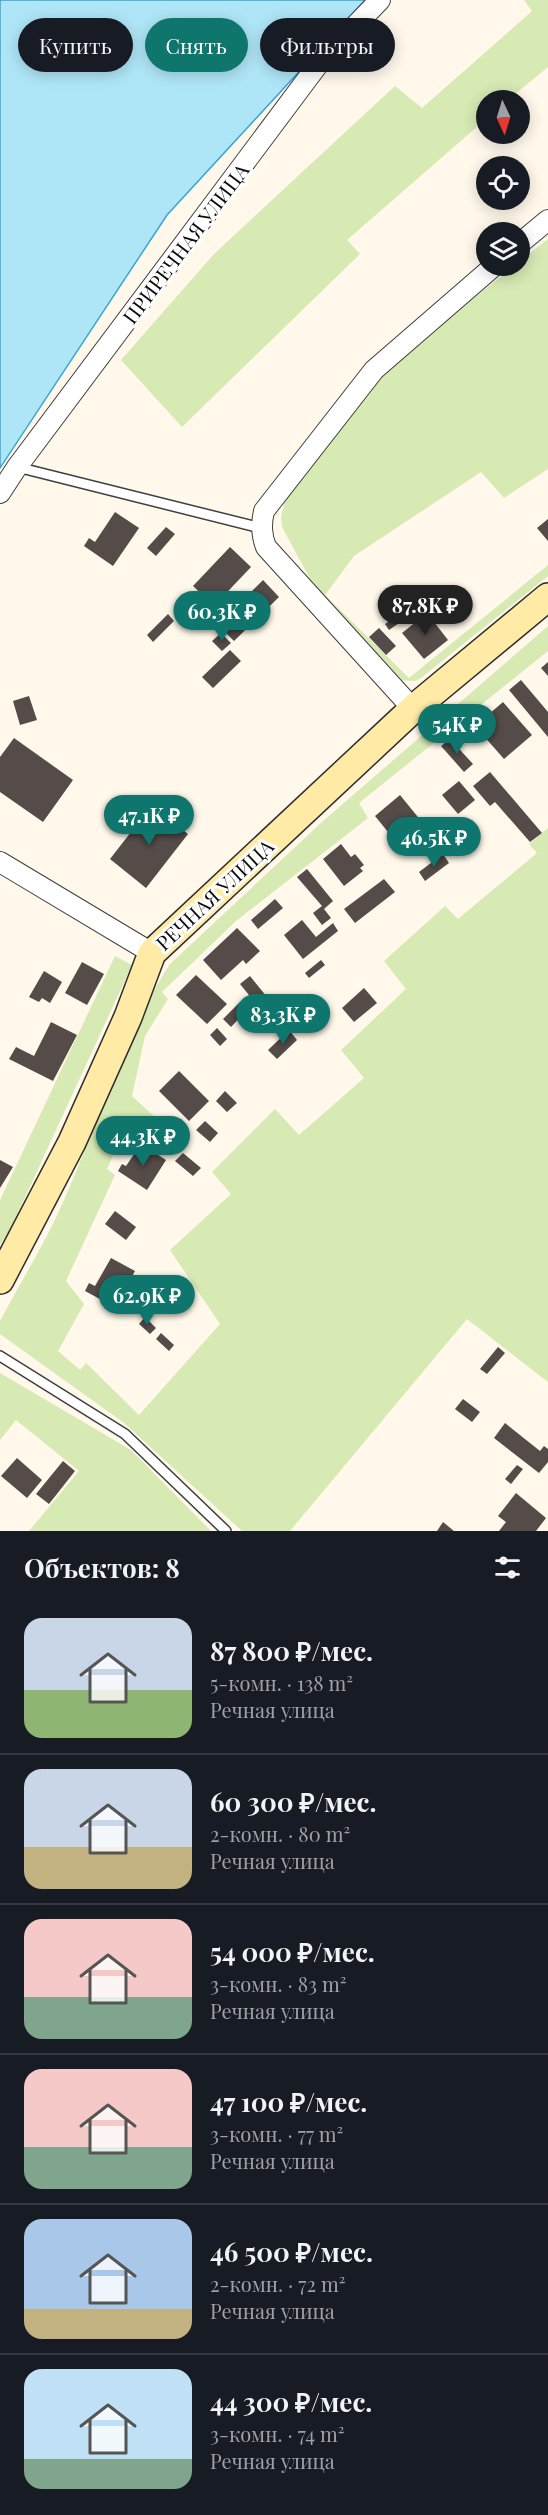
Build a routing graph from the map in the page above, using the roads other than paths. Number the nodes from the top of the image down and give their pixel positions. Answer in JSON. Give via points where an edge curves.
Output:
{"nodes":[{"id":1,"x":380,"y":0,"type":"edge"},
{"id":2,"x":548,"y":220,"type":"edge"},
{"id":3,"x":530,"y":235,"type":"edge"},
{"id":4,"x":482,"y":276,"type":"edge"},
{"id":5,"x":17,"y":467,"type":"junction"},
{"id":6,"x":0,"y":493,"type":"edge"},
{"id":7,"x":261,"y":528,"type":"junction"},
{"id":8,"x":548,"y":597,"type":"edge"},
{"id":9,"x":413,"y":709,"type":"junction"},
{"id":10,"x":0,"y":862,"type":"edge"},
{"id":11,"x":152,"y":953,"type":"junction"},
{"id":12,"x":0,"y":1280,"type":"edge"},
{"id":13,"x":0,"y":1356,"type":"edge"},
{"id":14,"x":226,"y":1531,"type":"edge"}],
"edges":[{"from":1,"to":5,"type":"street","name":"ПРИРЕЧНАЯ УЛИЦА","via":[[321,62]]},
{"from":2,"to":3,"type":"street"},
{"from":4,"to":7,"type":"street","via":[[374,370],[264,511]]},
{"from":5,"to":6,"type":"street","name":"ПРИРЕЧНАЯ УЛИЦА"},
{"from":5,"to":7,"type":"lane"},
{"from":7,"to":9,"type":"street","via":[[266,547]]},
{"from":8,"to":9,"type":"street","name":"РЕЧНАЯ УЛИЦА"},
{"from":9,"to":11,"type":"street","name":"РЕЧНАЯ УЛИЦА"},
{"from":10,"to":11,"type":"street"},
{"from":11,"to":12,"type":"street","name":"РЕЧНАЯ УЛИЦА","via":[[72,1143]]},
{"from":13,"to":14,"type":"lane","via":[[125,1434]]}]}
